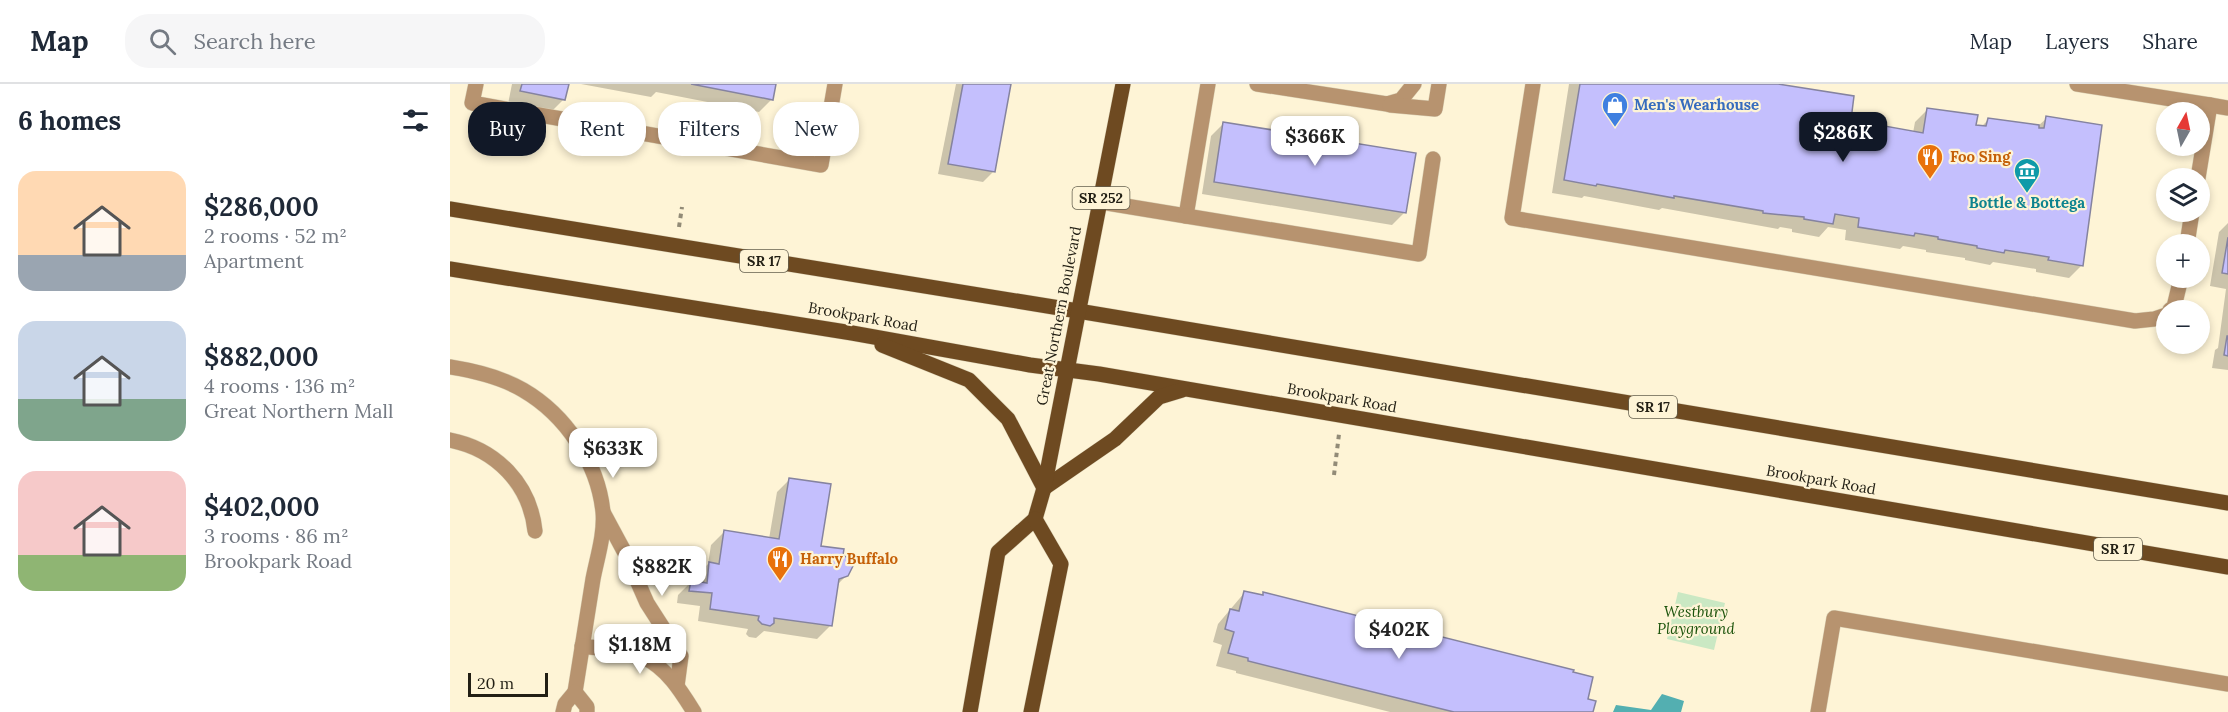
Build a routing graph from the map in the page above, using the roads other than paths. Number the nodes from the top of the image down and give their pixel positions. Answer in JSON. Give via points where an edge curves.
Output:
{"nodes":[{"id":1,"x":476,"y":84,"type":"edge"},
{"id":2,"x":835,"y":84,"type":"edge"},
{"id":3,"x":1123,"y":84,"type":"edge"},
{"id":4,"x":1208,"y":84,"type":"edge"},
{"id":5,"x":1257,"y":84,"type":"edge"},
{"id":6,"x":1414,"y":84,"type":"edge"},
{"id":7,"x":1438,"y":84,"type":"edge"},
{"id":8,"x":1533,"y":84,"type":"edge"},
{"id":9,"x":2077,"y":84,"type":"edge"},
{"id":10,"x":2191,"y":102,"type":"edge"},
{"id":11,"x":1387,"y":104,"type":"junction"},
{"id":12,"x":2210,"y":105,"type":"edge"},
{"id":13,"x":2228,"y":108,"type":"edge"},
{"id":14,"x":1434,"y":159,"type":"dead end"},
{"id":15,"x":1101,"y":202,"type":"junction"},
{"id":16,"x":450,"y":209,"type":"edge"},
{"id":17,"x":1186,"y":216,"type":"junction"},
{"id":18,"x":450,"y":268,"type":"edge"},
{"id":19,"x":1078,"y":311,"type":"junction"},
{"id":20,"x":2156,"y":318,"type":"edge"},
{"id":21,"x":852,"y":333,"type":"junction"},
{"id":22,"x":450,"y":367,"type":"edge"},
{"id":23,"x":1066,"y":370,"type":"junction"},
{"id":24,"x":1184,"y":389,"type":"junction"},
{"id":25,"x":450,"y":440,"type":"edge"},
{"id":26,"x":1044,"y":488,"type":"junction"},
{"id":27,"x":2228,"y":503,"type":"edge"},
{"id":28,"x":603,"y":514,"type":"junction"},
{"id":29,"x":1035,"y":519,"type":"junction"},
{"id":30,"x":535,"y":531,"type":"dead end"},
{"id":31,"x":2228,"y":567,"type":"edge"},
{"id":32,"x":582,"y":646,"type":"junction"},
{"id":33,"x":2228,"y":684,"type":"edge"},
{"id":34,"x":678,"y":686,"type":"junction"},
{"id":35,"x":575,"y":692,"type":"junction"},
{"id":36,"x":563,"y":712,"type":"edge"},
{"id":37,"x":587,"y":712,"type":"edge"},
{"id":38,"x":694,"y":712,"type":"edge"},
{"id":39,"x":970,"y":712,"type":"edge"},
{"id":40,"x":1031,"y":712,"type":"edge"},
{"id":41,"x":1818,"y":712,"type":"edge"}],
"edges":[{"from":1,"to":2,"type":"street","via":[[472,103],[821,165]]},
{"from":3,"to":15,"type":"main road","name":"Great Northern Boulevard","number":"SR 252"},
{"from":4,"to":17,"type":"street"},
{"from":5,"to":11,"type":"street"},
{"from":6,"to":11,"type":"street","via":[[1401,100]]},
{"from":7,"to":11,"type":"street","via":[[1435,109]]},
{"from":8,"to":20,"type":"street","via":[[1512,218],[2135,321]]},
{"from":9,"to":10,"type":"street"},
{"from":12,"to":13,"type":"street"},
{"from":14,"to":17,"type":"street","via":[[1419,254]]},
{"from":15,"to":17,"type":"street"},
{"from":15,"to":19,"type":"main road","name":"Great Northern Boulevard","number":"SR 252"},
{"from":16,"to":19,"type":"main road","number":"SR 17"},
{"from":18,"to":21,"type":"main road","name":"Brookpark Road","number":"SR 17"},
{"from":19,"to":23,"type":"main road","name":"Great Northern Boulevard","number":"SR 252"},
{"from":19,"to":27,"type":"main road","number":"SR 17"},
{"from":21,"to":23,"type":"main road","name":"Brookpark Road","number":"SR 17"},
{"from":21,"to":26,"type":"main road","via":[[969,380],[1008,419]]},
{"from":22,"to":28,"type":"street","via":[[510,384],[558,418],[588,461]]},
{"from":23,"to":24,"type":"main road","name":"Brookpark Road","number":"SR 17"},
{"from":23,"to":26,"type":"main road","name":"Great Northern Boulevard","number":"SR 252"},
{"from":24,"to":26,"type":"main road","via":[[1159,397],[1115,440]]},
{"from":24,"to":31,"type":"main road","name":"Brookpark Road","number":"SR 17"},
{"from":25,"to":30,"type":"street","via":[[482,450],[505,467],[529,504]]},
{"from":26,"to":29,"type":"main road","name":"Great Northern Boulevard","number":"SR 252"},
{"from":28,"to":32,"type":"street"},
{"from":28,"to":34,"type":"street","via":[[647,603],[681,656]]},
{"from":29,"to":39,"type":"main road","via":[[998,552]]},
{"from":29,"to":40,"type":"main road","via":[[1061,564]]},
{"from":32,"to":34,"type":"street","via":[[642,657]]},
{"from":32,"to":35,"type":"street"},
{"from":33,"to":41,"type":"street","via":[[1833,618]]},
{"from":34,"to":38,"type":"street"},
{"from":35,"to":36,"type":"street"},
{"from":35,"to":37,"type":"street","via":[[588,707]]}]}
